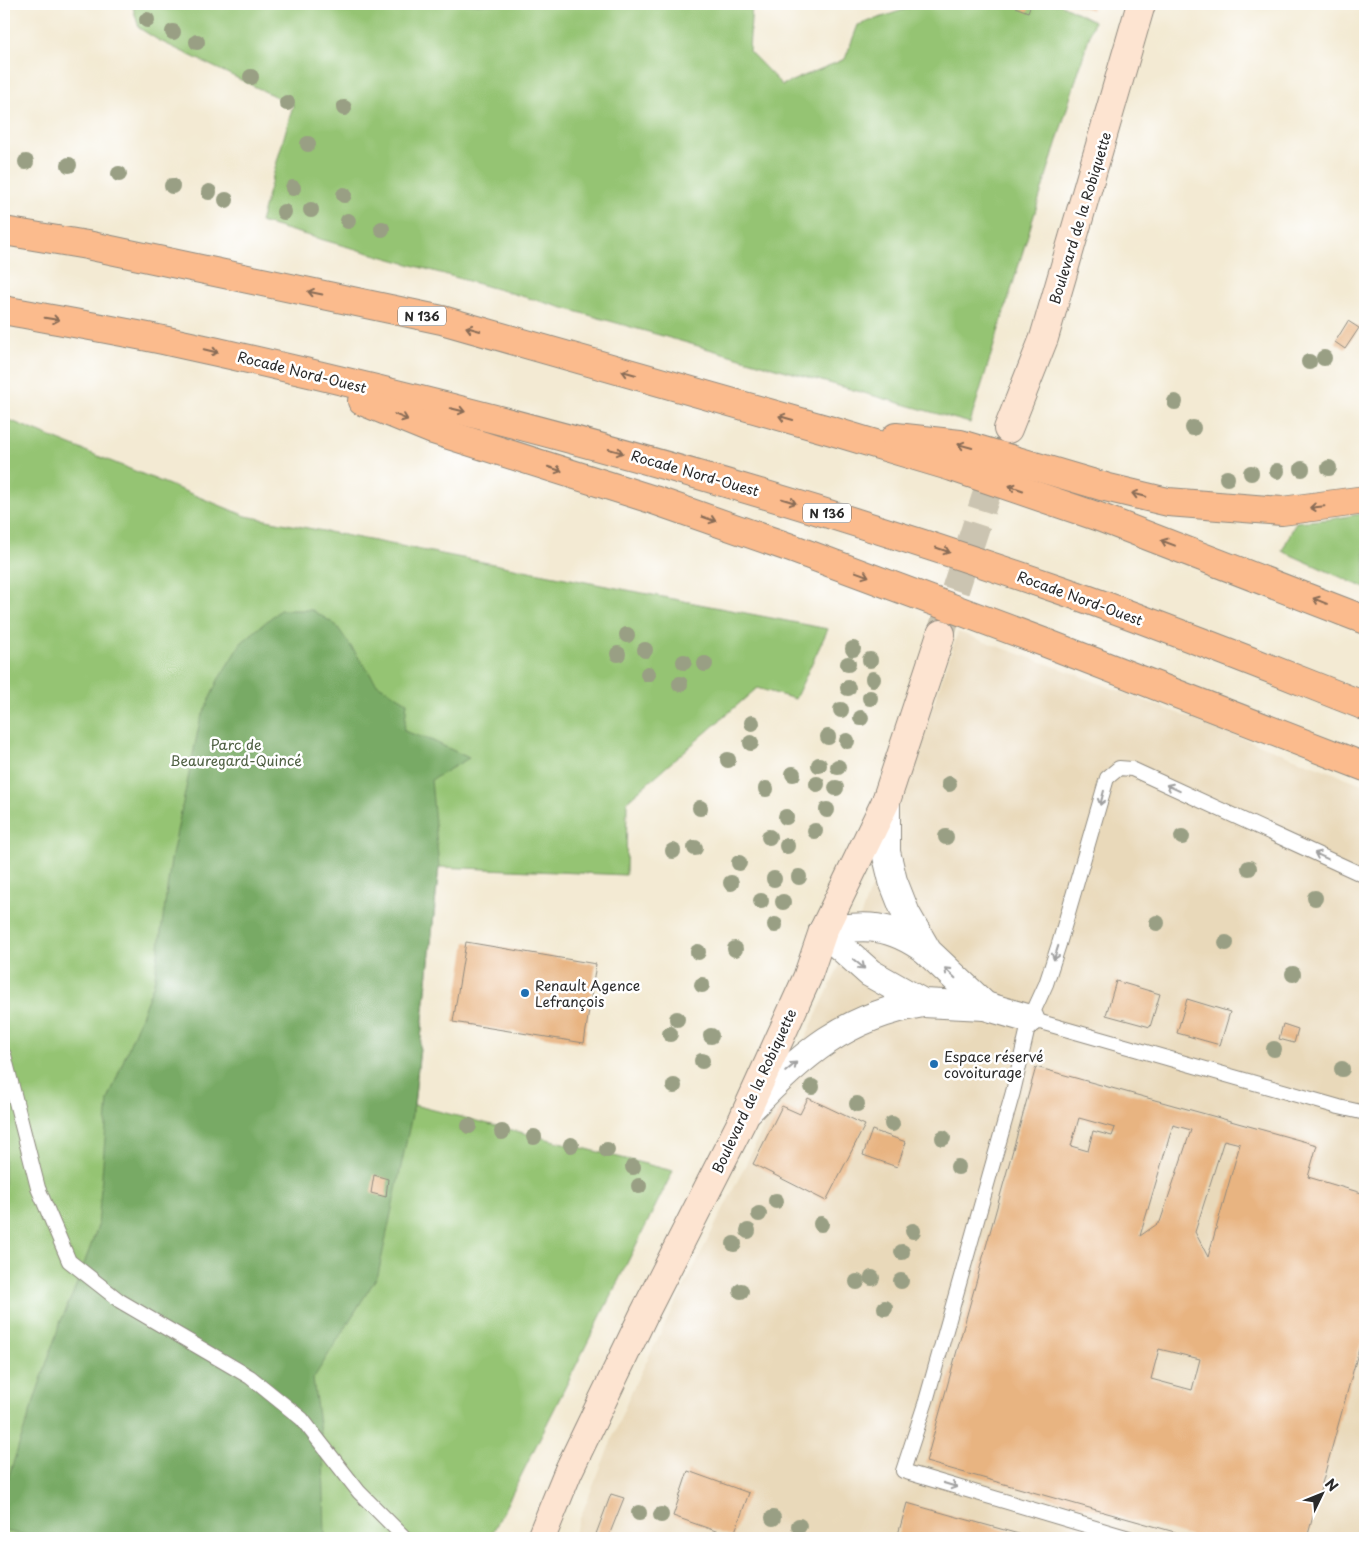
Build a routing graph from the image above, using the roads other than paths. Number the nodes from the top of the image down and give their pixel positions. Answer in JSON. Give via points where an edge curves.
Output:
{"nodes":[{"id":1,"x":1142,"y":4,"type":"edge"},
{"id":2,"x":4,"y":231,"type":"edge"},
{"id":3,"x":4,"y":310,"type":"edge"},
{"id":4,"x":275,"y":365,"type":"junction"},
{"id":5,"x":1008,"y":429,"type":"dead end"},
{"id":6,"x":832,"y":431,"type":"junction"},
{"id":7,"x":1365,"y":500,"type":"edge"},
{"id":8,"x":1365,"y":620,"type":"edge"},
{"id":9,"x":941,"y":634,"type":"tunnel mouth"},
{"id":10,"x":1365,"y":706,"type":"edge"},
{"id":11,"x":1365,"y":767,"type":"edge"},
{"id":12,"x":886,"y":801,"type":"junction"},
{"id":13,"x":1365,"y":876,"type":"edge"},
{"id":14,"x":824,"y":931,"type":"junction"},
{"id":15,"x":928,"y":952,"type":"junction"},
{"id":16,"x":923,"y":1003,"type":"junction"},
{"id":17,"x":986,"y":1006,"type":"junction"},
{"id":18,"x":1030,"y":1019,"type":"junction"},
{"id":19,"x":4,"y":1055,"type":"edge"},
{"id":20,"x":1365,"y":1110,"type":"edge"},
{"id":21,"x":745,"y":1114,"type":"junction"},
{"id":22,"x":404,"y":1538,"type":"edge"},
{"id":23,"x":541,"y":1538,"type":"edge"},
{"id":24,"x":1129,"y":1538,"type":"edge"}],
"edges":[{"from":1,"to":5,"type":"main road","name":"Boulevard de la Robiquette","via":[[1044,338]]},
{"from":6,"to":2,"type":"highway","number":"N 136","one_way":true,"via":[[442,320],[87,244]]},
{"from":3,"to":4,"type":"highway","name":"Rocade Nord-Ouest","number":"N 136","one_way":true},
{"from":4,"to":10,"type":"highway","name":"Rocade Nord-Ouest","number":"N 136","one_way":true,"via":[[564,436],[811,508],[1062,590]]},
{"from":4,"to":11,"type":"highway","one_way":true,"via":[[433,430],[654,500],[808,554]]},
{"from":7,"to":6,"type":"highway","one_way":true,"via":[[1282,511],[1168,502],[960,444]]},
{"from":8,"to":6,"type":"highway","number":"N 136","one_way":true,"via":[[1099,517],[952,467]]},
{"from":9,"to":12,"type":"main road","name":"Boulevard de la Robiquette"},
{"from":12,"to":14,"type":"main road","name":"Boulevard de la Robiquette"},
{"from":12,"to":15,"type":"street","via":[[886,852],[893,881],[906,914]]},
{"from":13,"to":18,"type":"lane","one_way":true,"via":[[1132,769],[1119,768],[1107,778],[1059,944]]},
{"from":14,"to":15,"type":"street","via":[[858,926],[883,929],[904,935]]},
{"from":14,"to":16,"type":"street","one_way":true,"via":[[870,973]]},
{"from":14,"to":21,"type":"main road","name":"Boulevard de la Robiquette","via":[[807,978]]},
{"from":17,"to":15,"type":"street","one_way":true},
{"from":16,"to":17,"type":"street"},
{"from":21,"to":16,"type":"street","one_way":true,"via":[[788,1069],[848,1027],[897,1008]]},
{"from":17,"to":18,"type":"street"},
{"from":18,"to":20,"type":"lane","via":[[1339,1108]]},
{"from":18,"to":24,"type":"lane","one_way":true,"via":[[1013,1092],[926,1401],[903,1471]]},
{"from":19,"to":22,"type":"lane","via":[[38,1188],[69,1261],[120,1301],[250,1377],[302,1419],[359,1492]]},
{"from":21,"to":23,"type":"main road","name":"Boulevard de la Robiquette","via":[[568,1472]]}]}
